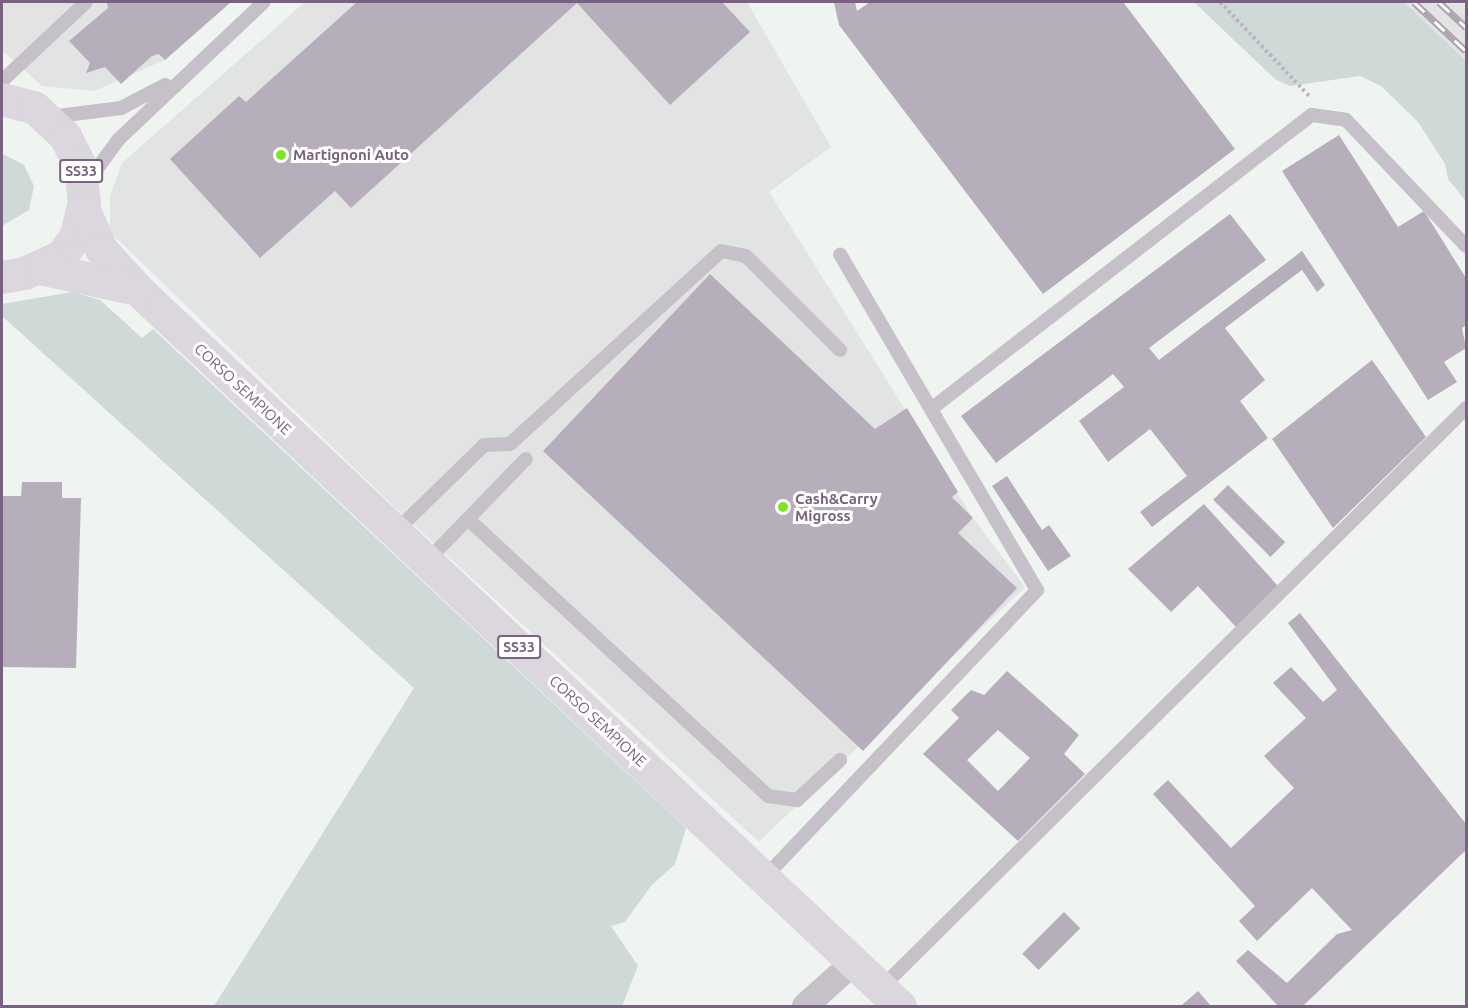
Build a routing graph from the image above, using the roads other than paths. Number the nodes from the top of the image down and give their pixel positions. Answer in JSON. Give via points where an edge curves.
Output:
{"nodes":[{"id":1,"x":86,"y":2,"type":"edge"},
{"id":2,"x":264,"y":2,"type":"edge"},
{"id":3,"x":185,"y":73,"type":"junction"},
{"id":4,"x":5,"y":92,"type":"edge"},
{"id":5,"x":47,"y":117,"type":"junction"},
{"id":6,"x":84,"y":200,"type":"junction"},
{"id":7,"x":1467,"y":246,"type":"edge"},
{"id":8,"x":840,"y":254,"type":"dead end"},
{"id":9,"x":40,"y":268,"type":"junction"},
{"id":10,"x":2,"y":277,"type":"edge"},
{"id":11,"x":137,"y":289,"type":"junction"},
{"id":12,"x":840,"y":350,"type":"dead end"},
{"id":13,"x":1467,"y":408,"type":"edge"},
{"id":14,"x":931,"y":409,"type":"junction"},
{"id":15,"x":526,"y":459,"type":"dead end"},
{"id":16,"x":468,"y":519,"type":"junction"},
{"id":17,"x":395,"y":532,"type":"junction"},
{"id":18,"x":427,"y":561,"type":"junction"},
{"id":19,"x":840,"y":760,"type":"dead end"},
{"id":20,"x":764,"y":878,"type":"junction"},
{"id":21,"x":854,"y":962,"type":"junction"},
{"id":22,"x":891,"y":997,"type":"edge"},
{"id":23,"x":805,"y":1006,"type":"edge"}],
"edges":[{"from":1,"to":4,"type":"lane"},
{"from":2,"to":3,"type":"lane"},
{"from":3,"to":5,"type":"lane","via":[[121,108]]},
{"from":3,"to":6,"type":"lane","via":[[105,154]]},
{"from":4,"to":5,"type":"main road","number":"SS33"},
{"from":5,"to":6,"type":"main road","number":"SS33","via":[[70,143]]},
{"from":6,"to":9,"type":"main road","via":[[75,237],[61,256]]},
{"from":6,"to":11,"type":"main road","number":"SS33","via":[[101,249]]},
{"from":7,"to":14,"type":"lane","via":[[1346,120],[1323,112],[1312,115]]},
{"from":8,"to":14,"type":"lane"},
{"from":9,"to":10,"type":"main road"},
{"from":9,"to":11,"type":"main road"},
{"from":11,"to":17,"type":"main road","name":"CORSO SEMPIONE","number":"SS33"},
{"from":12,"to":17,"type":"lane","via":[[746,256],[721,251],[510,444],[484,445]]},
{"from":13,"to":22,"type":"lane"},
{"from":14,"to":20,"type":"lane","via":[[1037,590]]},
{"from":15,"to":16,"type":"lane"},
{"from":16,"to":18,"type":"lane"},
{"from":16,"to":19,"type":"lane","via":[[774,800],[803,797]]},
{"from":17,"to":18,"type":"main road","name":"CORSO SEMPIONE","number":"SS33"},
{"from":18,"to":20,"type":"main road","name":"CORSO SEMPIONE","number":"SS33"},
{"from":20,"to":21,"type":"main road","name":"CORSO SEMPIONE","number":"SS33"},
{"from":21,"to":22,"type":"main road","name":"CORSO SEMPIONE","number":"SS33"},
{"from":21,"to":23,"type":"street"}]}
